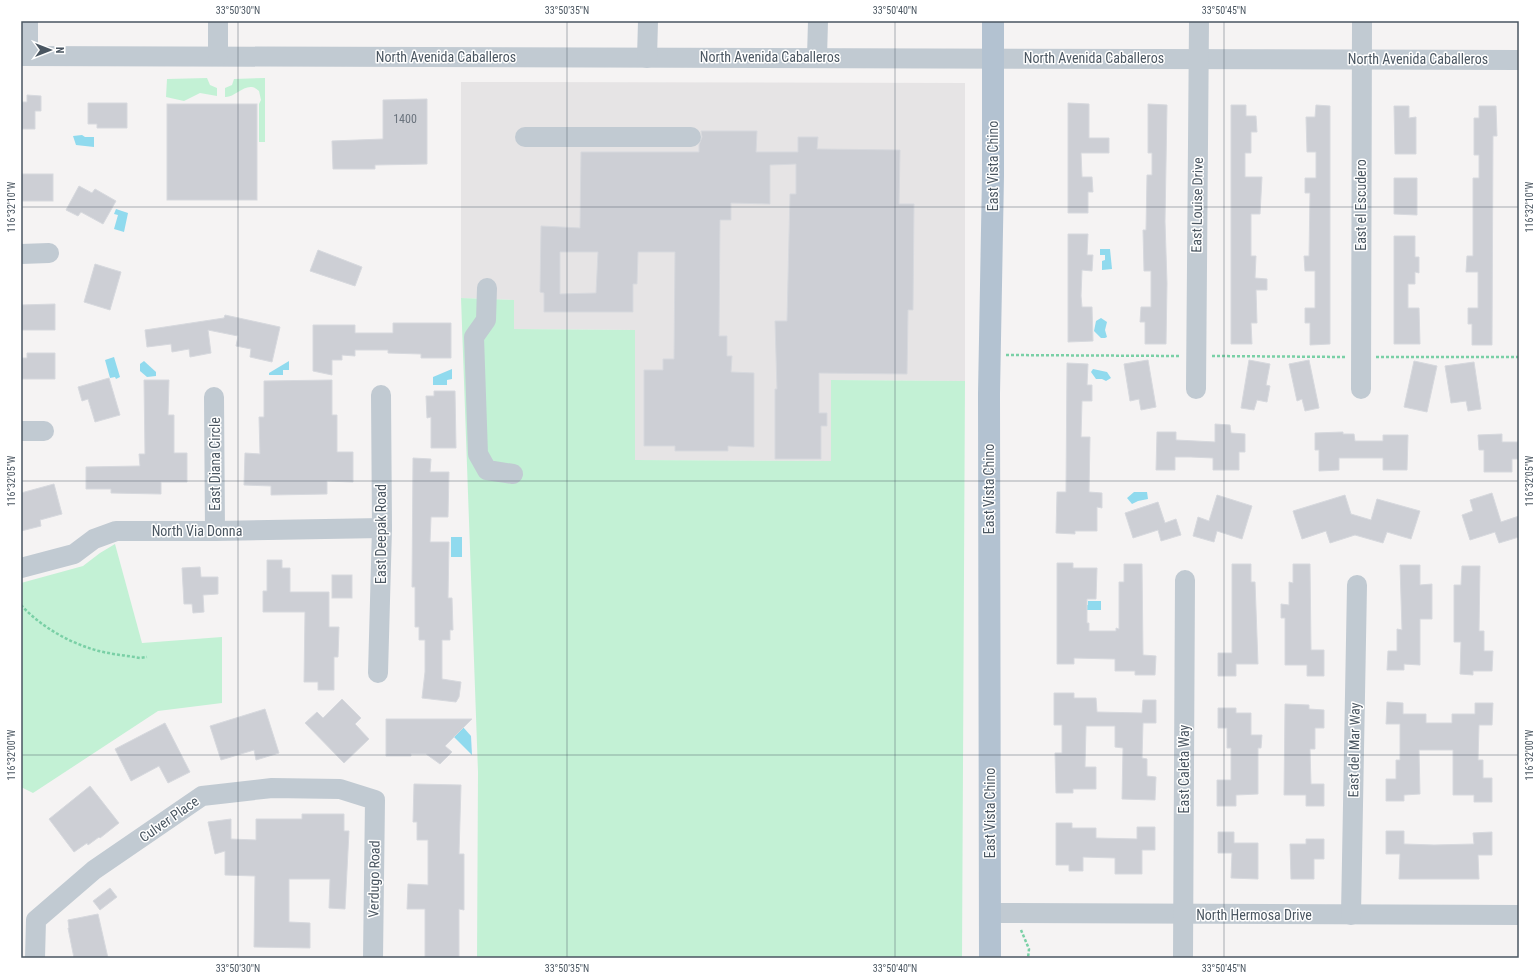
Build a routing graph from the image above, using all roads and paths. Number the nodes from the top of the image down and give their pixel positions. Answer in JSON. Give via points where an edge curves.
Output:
{"nodes":[{"id":1,"x":28,"y":21,"type":"edge"},
{"id":2,"x":218,"y":21,"type":"edge"},
{"id":3,"x":648,"y":21,"type":"edge"},
{"id":4,"x":818,"y":21,"type":"edge"},
{"id":5,"x":993,"y":21,"type":"edge"},
{"id":6,"x":1199,"y":21,"type":"edge"},
{"id":7,"x":1362,"y":21,"type":"edge"},
{"id":8,"x":24,"y":56,"type":"edge"},
{"id":9,"x":218,"y":56,"type":"junction"},
{"id":10,"x":817,"y":57,"type":"junction"},
{"id":11,"x":647,"y":58,"type":"junction"},
{"id":12,"x":993,"y":58,"type":"junction"},
{"id":13,"x":1199,"y":59,"type":"junction"},
{"id":14,"x":1362,"y":59,"type":"junction"},
{"id":15,"x":1519,"y":60,"type":"edge"},
{"id":16,"x":525,"y":137,"type":"dead end"},
{"id":17,"x":691,"y":137,"type":"dead end"},
{"id":18,"x":49,"y":253,"type":"dead end"},
{"id":19,"x":21,"y":254,"type":"edge"},
{"id":20,"x":486,"y":288,"type":"dead end"},
{"id":21,"x":990,"y":355,"type":"junction"},
{"id":22,"x":1196,"y":356,"type":"junction"},
{"id":23,"x":1361,"y":356,"type":"junction"},
{"id":24,"x":1519,"y":357,"type":"edge"},
{"id":25,"x":1361,"y":388,"type":"dead end"},
{"id":26,"x":1196,"y":389,"type":"dead end"},
{"id":27,"x":381,"y":395,"type":"dead end"},
{"id":28,"x":214,"y":397,"type":"dead end"},
{"id":29,"x":21,"y":431,"type":"edge"},
{"id":30,"x":44,"y":431,"type":"dead end"},
{"id":31,"x":513,"y":474,"type":"dead end"},
{"id":32,"x":382,"y":528,"type":"junction"},
{"id":33,"x":215,"y":531,"type":"junction"},
{"id":34,"x":21,"y":568,"type":"edge"},
{"id":35,"x":1185,"y":580,"type":"dead end"},
{"id":36,"x":1357,"y":585,"type":"dead end"},
{"id":37,"x":21,"y":605,"type":"edge"},
{"id":38,"x":147,"y":657,"type":"dead end"},
{"id":39,"x":378,"y":673,"type":"dead end"},
{"id":40,"x":375,"y":800,"type":"joint"},
{"id":41,"x":990,"y":913,"type":"junction"},
{"id":42,"x":1183,"y":914,"type":"junction"},
{"id":43,"x":1351,"y":915,"type":"junction"},
{"id":44,"x":1519,"y":915,"type":"edge"},
{"id":45,"x":1022,"y":930,"type":"dead end"},
{"id":46,"x":35,"y":958,"type":"edge"},
{"id":47,"x":373,"y":958,"type":"edge"},
{"id":48,"x":990,"y":958,"type":"edge"},
{"id":49,"x":1028,"y":958,"type":"edge"},
{"id":50,"x":1183,"y":958,"type":"edge"}],
"edges":[{"from":1,"to":8,"type":"street"},
{"from":2,"to":9,"type":"street"},
{"from":3,"to":11,"type":"street"},
{"from":4,"to":10,"type":"street"},
{"from":5,"to":12,"type":"main road","name":"East Vista Chino"},
{"from":6,"to":13,"type":"street","name":"East Louise Drive"},
{"from":7,"to":14,"type":"street","name":"East el Escudero"},
{"from":8,"to":9,"type":"street","name":"North Avenida Caballeros"},
{"from":9,"to":11,"type":"street","name":"North Avenida Caballeros"},
{"from":10,"to":11,"type":"street","name":"North Avenida Caballeros"},
{"from":10,"to":12,"type":"street","name":"North Avenida Caballeros"},
{"from":12,"to":13,"type":"street","name":"North Avenida Caballeros"},
{"from":12,"to":21,"type":"main road","name":"East Vista Chino"},
{"from":13,"to":14,"type":"street","name":"North Avenida Caballeros"},
{"from":13,"to":22,"type":"street","name":"East Louise Drive"},
{"from":14,"to":15,"type":"street","name":"North Avenida Caballeros"},
{"from":14,"to":23,"type":"street","name":"East el Escudero"},
{"from":16,"to":17,"type":"street"},
{"from":18,"to":19,"type":"street"},
{"from":20,"to":31,"type":"street","via":[[486,320],[474,337],[478,454],[486,470]]},
{"from":21,"to":22,"type":"path"},
{"from":21,"to":41,"type":"main road","name":"East Vista Chino"},
{"from":22,"to":23,"type":"path"},
{"from":22,"to":26,"type":"street","name":"East Louise Drive"},
{"from":23,"to":24,"type":"path"},
{"from":23,"to":25,"type":"street","name":"East el Escudero"},
{"from":27,"to":32,"type":"street","name":"East Deepak Road"},
{"from":28,"to":33,"type":"street","name":"East Diana Circle"},
{"from":29,"to":30,"type":"street"},
{"from":32,"to":33,"type":"street","name":"North Via Donna"},
{"from":32,"to":39,"type":"street","name":"East Deepak Road"},
{"from":33,"to":34,"type":"street","name":"North Via Donna","via":[[116,531],[94,539],[74,554]]},
{"from":35,"to":42,"type":"street","name":"East Caleta Way"},
{"from":36,"to":43,"type":"street","name":"East del Mar Way"},
{"from":37,"to":38,"type":"path","via":[[47,626],[68,639],[92,649]]},
{"from":40,"to":46,"type":"street","name":"Culver Place","via":[[340,789],[272,788],[202,796],[94,870],[36,920]]},
{"from":40,"to":47,"type":"street","name":"Verdugo Road"},
{"from":41,"to":42,"type":"street","name":"North Hermosa Drive"},
{"from":41,"to":48,"type":"main road","name":"East Vista Chino"},
{"from":42,"to":43,"type":"street","name":"North Hermosa Drive"},
{"from":42,"to":50,"type":"street","name":"East Caleta Way"},
{"from":43,"to":44,"type":"street","name":"North Hermosa Drive"},
{"from":45,"to":49,"type":"path","via":[[1029,949]]}]}
